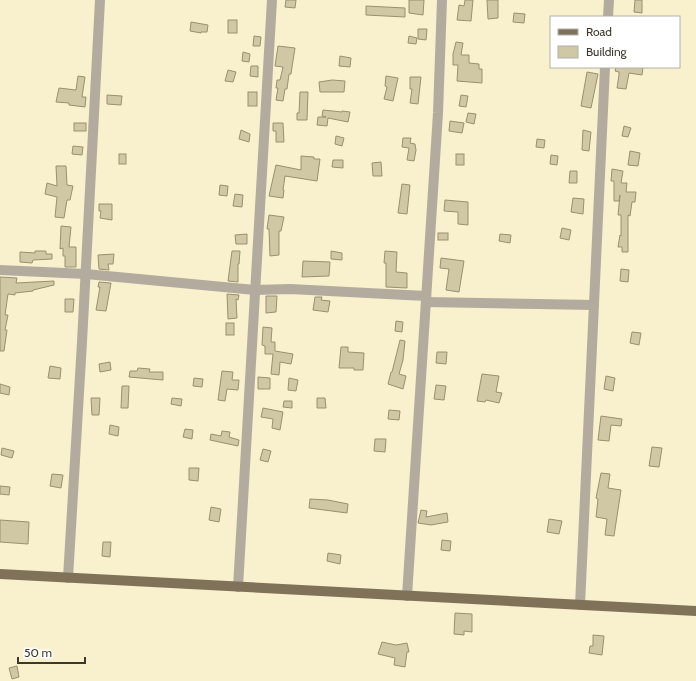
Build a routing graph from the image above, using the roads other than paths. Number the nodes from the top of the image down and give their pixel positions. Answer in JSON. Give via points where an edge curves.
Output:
{"nodes":[{"id":1,"x":100,"y":0,"type":"edge"},
{"id":2,"x":272,"y":0,"type":"edge"},
{"id":3,"x":442,"y":0,"type":"edge"},
{"id":4,"x":609,"y":0,"type":"edge"},
{"id":5,"x":608,"y":16,"type":"edge"},
{"id":6,"x":605,"y":68,"type":"edge"},
{"id":7,"x":0,"y":270,"type":"edge"},
{"id":8,"x":86,"y":274,"type":"junction"},
{"id":9,"x":255,"y":290,"type":"junction"},
{"id":10,"x":426,"y":299,"type":"junction"},
{"id":11,"x":594,"y":305,"type":"junction"},
{"id":12,"x":0,"y":574,"type":"edge"},
{"id":13,"x":68,"y":578,"type":"junction"},
{"id":14,"x":238,"y":587,"type":"junction"},
{"id":15,"x":407,"y":596,"type":"junction"},
{"id":16,"x":580,"y":605,"type":"junction"},
{"id":17,"x":696,"y":611,"type":"edge"}],
"edges":[{"from":1,"to":8,"type":"street"},
{"from":2,"to":9,"type":"street"},
{"from":3,"to":10,"type":"street","via":[[438,113]]},
{"from":4,"to":5,"type":"street"},
{"from":6,"to":11,"type":"street"},
{"from":7,"to":8,"type":"street"},
{"from":8,"to":9,"type":"street"},
{"from":8,"to":13,"type":"street"},
{"from":9,"to":10,"type":"street","via":[[290,289]]},
{"from":9,"to":14,"type":"street"},
{"from":10,"to":11,"type":"street"},
{"from":10,"to":15,"type":"street"},
{"from":11,"to":16,"type":"street"},
{"from":12,"to":13,"type":"main road"},
{"from":13,"to":14,"type":"main road"},
{"from":14,"to":15,"type":"main road"},
{"from":15,"to":16,"type":"main road"},
{"from":16,"to":17,"type":"main road"}]}
